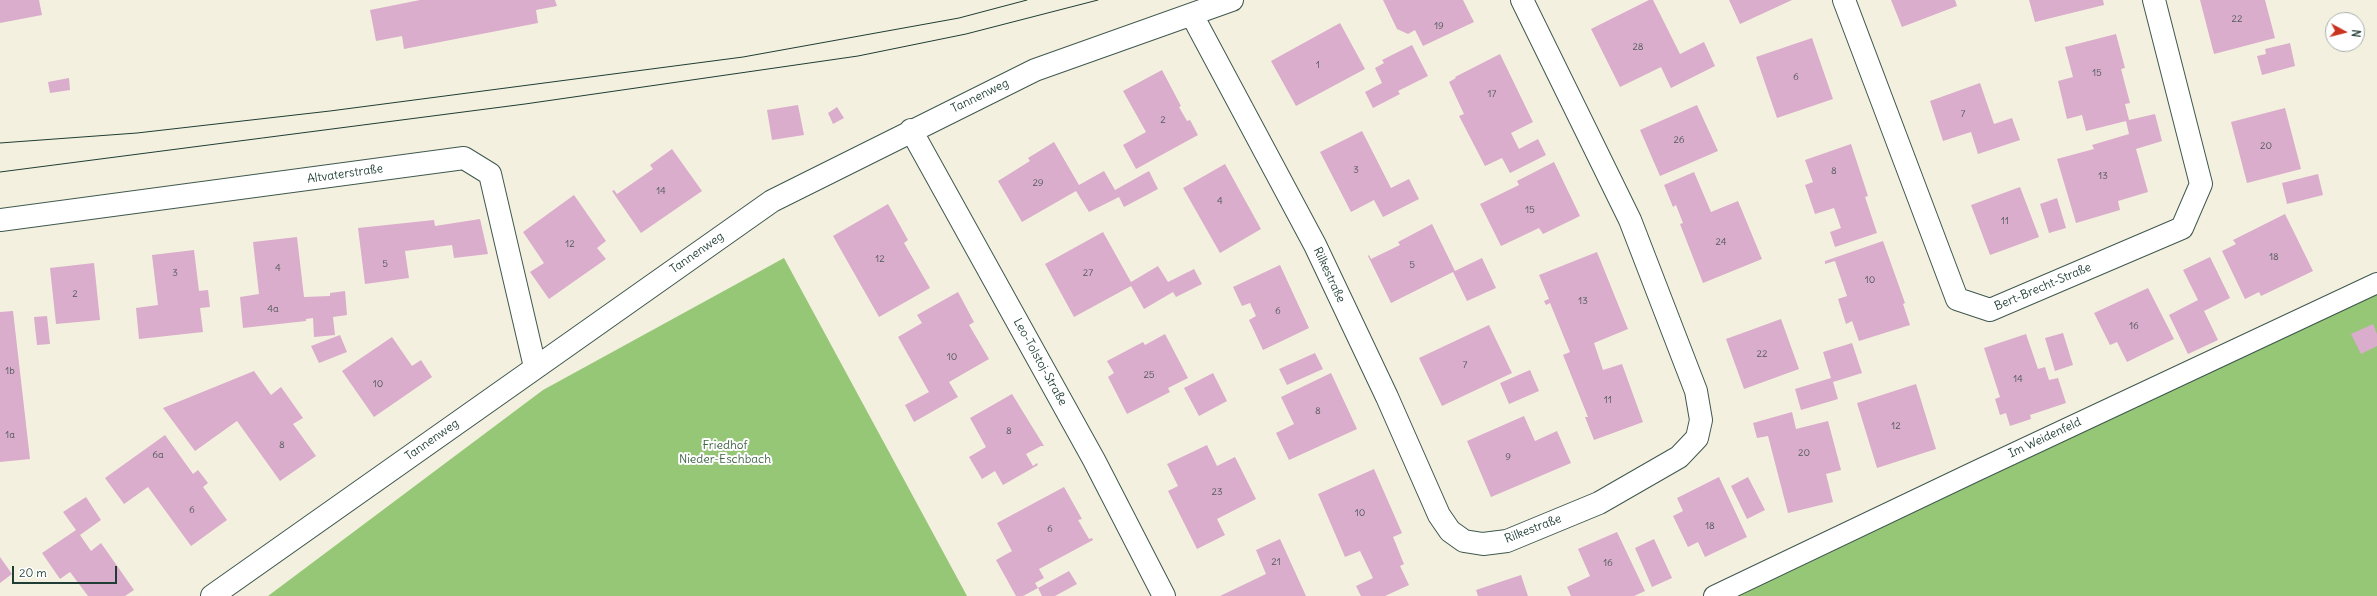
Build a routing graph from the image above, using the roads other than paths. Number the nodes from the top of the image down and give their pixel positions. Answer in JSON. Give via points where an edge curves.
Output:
{"nodes":[{"id":1,"x":1232,"y":0,"type":"edge"},
{"id":2,"x":1522,"y":0,"type":"edge"},
{"id":3,"x":1844,"y":0,"type":"edge"},
{"id":4,"x":2154,"y":0,"type":"edge"},
{"id":5,"x":1192,"y":15,"type":"junction"},
{"id":6,"x":911,"y":130,"type":"junction"},
{"id":7,"x":0,"y":220,"type":"edge"},
{"id":8,"x":2377,"y":282,"type":"edge"},
{"id":9,"x":535,"y":367,"type":"junction"},
{"id":10,"x":212,"y":596,"type":"edge"},
{"id":11,"x":1164,"y":596,"type":"edge"},
{"id":12,"x":1714,"y":596,"type":"edge"}],
"edges":[{"from":1,"to":5,"type":"street","name":"Tannenweg"},
{"from":2,"to":5,"type":"street","name":"Rilkestraße","via":[[1630,220],[1696,391],[1701,420],[1697,438],[1679,458],[1599,503],[1507,541],[1483,544],[1464,541],[1450,531],[1439,515],[1315,245]]},
{"from":3,"to":4,"type":"street","name":"Bert-Brecht-Straße","via":[[1957,300],[1990,310],[2182,228],[2201,184]]},
{"from":5,"to":6,"type":"street","name":"Tannenweg","via":[[1035,70]]},
{"from":6,"to":9,"type":"street","name":"Tannenweg","via":[[772,201]]},
{"from":6,"to":11,"type":"street","name":"Leo-Tolstoj-Straße","via":[[1094,460]]},
{"from":7,"to":9,"type":"street","name":"Altvaterstraße","via":[[464,158],[490,174]]},
{"from":8,"to":12,"type":"lane","name":"Im Weidenfeld"},
{"from":9,"to":10,"type":"street","name":"Tannenweg"}]}
